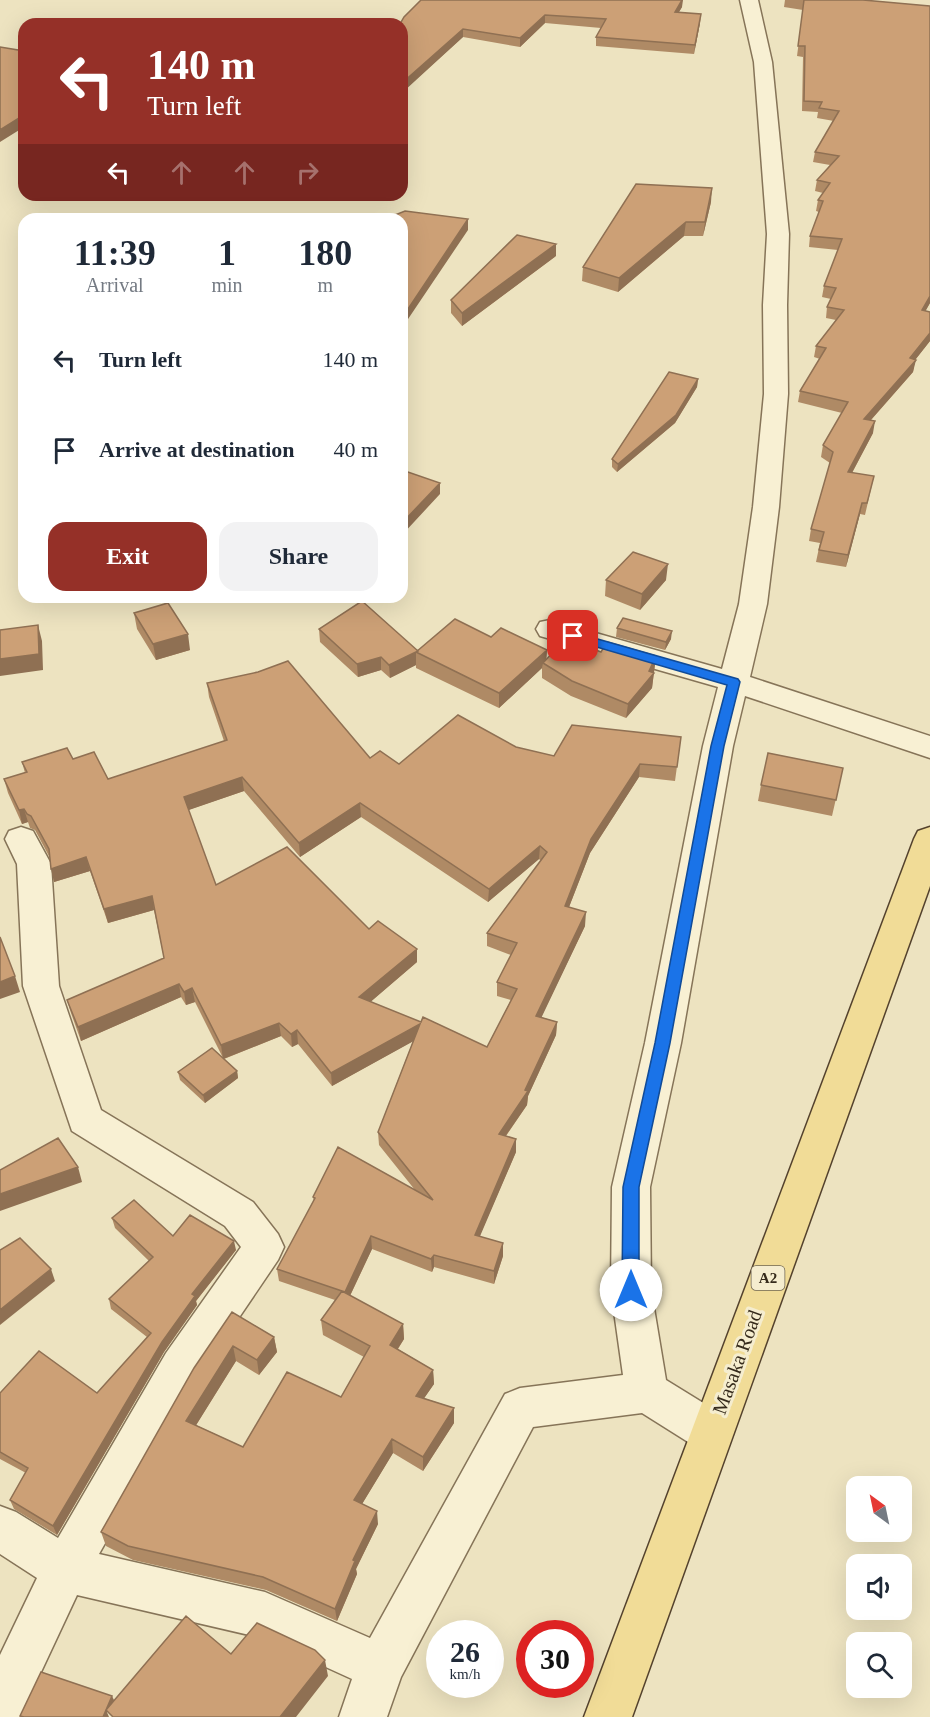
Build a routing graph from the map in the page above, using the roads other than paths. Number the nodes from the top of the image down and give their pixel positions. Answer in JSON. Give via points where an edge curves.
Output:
{"nodes":[{"id":1,"x":749,"y":0,"type":"edge"},
{"id":2,"x":550,"y":629,"type":"dead end"},
{"id":3,"x":734,"y":682,"type":"junction"},
{"id":4,"x":930,"y":747,"type":"edge"},
{"id":5,"x":21,"y":839,"type":"dead end"},
{"id":6,"x":930,"y":839,"type":"edge"},
{"id":7,"x":647,"y":1392,"type":"junction"},
{"id":8,"x":711,"y":1432,"type":"junction"},
{"id":9,"x":0,"y":1528,"type":"edge"},
{"id":10,"x":65,"y":1569,"type":"junction"},
{"id":11,"x":380,"y":1667,"type":"junction"},
{"id":12,"x":0,"y":1707,"type":"edge"},
{"id":13,"x":363,"y":1717,"type":"edge"},
{"id":14,"x":608,"y":1717,"type":"edge"}],
"edges":[{"from":1,"to":3,"type":"street","via":[[763,62],[778,234],[776,394],[753,604]]},
{"from":2,"to":3,"type":"street"},
{"from":3,"to":4,"type":"street"},
{"from":3,"to":7,"type":"street","via":[[631,1187],[631,1290]]},
{"from":5,"to":10,"type":"street","via":[[34,864],[41,986],[85,1120],[239,1214],[264,1247],[181,1367]]},
{"from":6,"to":8,"type":"main road","name":"Masaka Road","number":"A2"},
{"from":7,"to":8,"type":"street"},
{"from":7,"to":11,"type":"street","via":[[520,1407]]},
{"from":8,"to":14,"type":"main road","name":"Masaka Road","number":"A2"},
{"from":9,"to":10,"type":"street"},
{"from":10,"to":11,"type":"street","via":[[266,1615]]},
{"from":10,"to":12,"type":"street"},
{"from":11,"to":13,"type":"street"}]}
